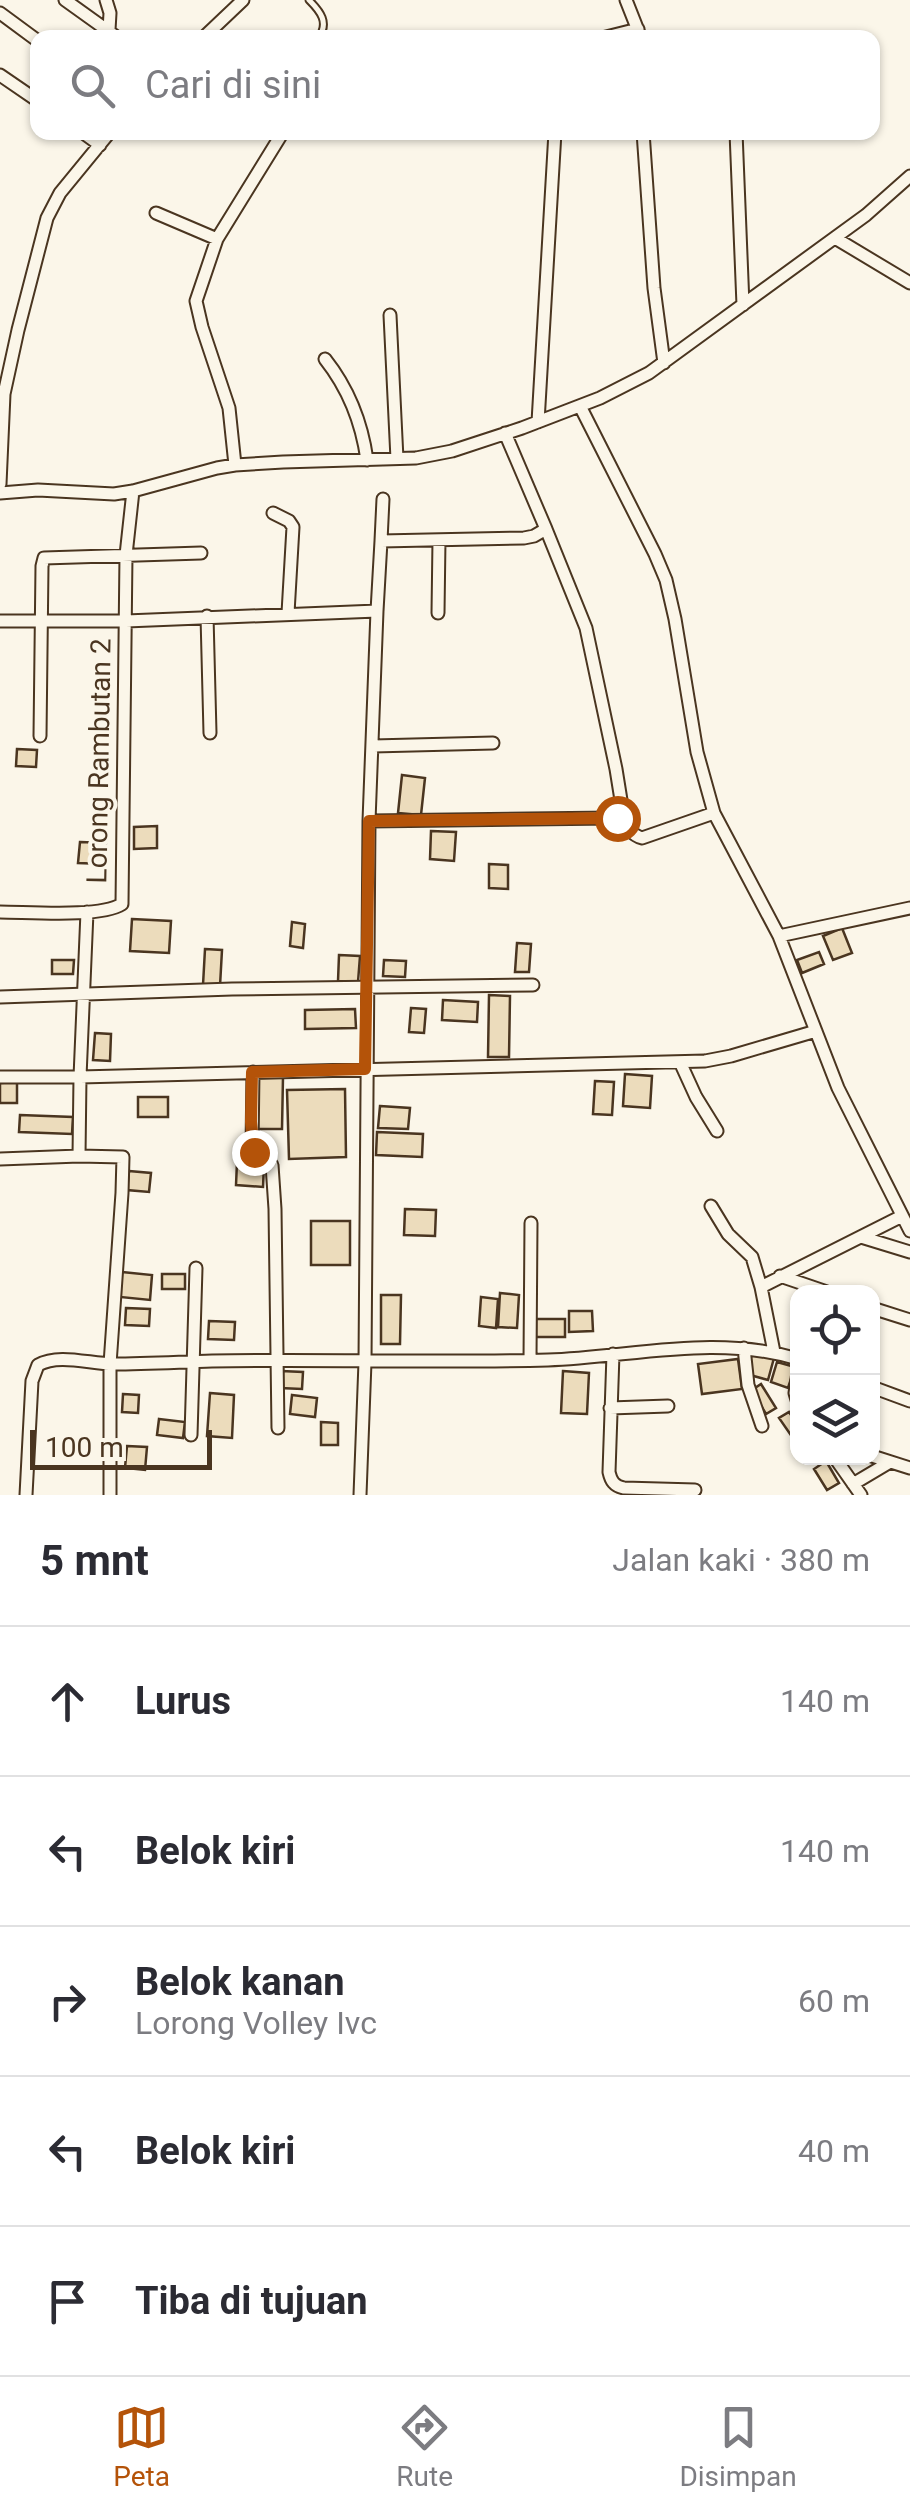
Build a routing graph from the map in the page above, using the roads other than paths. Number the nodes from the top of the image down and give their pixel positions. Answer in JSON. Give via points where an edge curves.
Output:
{"nodes":[{"id":1,"x":66,"y":0,"type":"edge"},
{"id":2,"x":106,"y":0,"type":"edge"},
{"id":3,"x":242,"y":0,"type":"edge"},
{"id":4,"x":309,"y":0,"type":"edge"},
{"id":5,"x":626,"y":0,"type":"edge"},
{"id":6,"x":0,"y":13,"type":"edge"},
{"id":7,"x":108,"y":30,"type":"edge"},
{"id":8,"x":113,"y":30,"type":"edge"},
{"id":9,"x":210,"y":30,"type":"edge"},
{"id":10,"x":323,"y":30,"type":"edge"},
{"id":11,"x":639,"y":30,"type":"edge"},
{"id":12,"x":30,"y":35,"type":"edge"},
{"id":13,"x":0,"y":75,"type":"edge"},
{"id":14,"x":30,"y":96,"type":"edge"},
{"id":15,"x":93,"y":140,"type":"edge"},
{"id":16,"x":104,"y":140,"type":"edge"},
{"id":17,"x":277,"y":140,"type":"edge"},
{"id":18,"x":554,"y":140,"type":"edge"},
{"id":19,"x":643,"y":140,"type":"edge"},
{"id":20,"x":736,"y":140,"type":"edge"},
{"id":21,"x":100,"y":145,"type":"junction"},
{"id":22,"x":910,"y":176,"type":"edge"},
{"id":23,"x":156,"y":213,"type":"dead end"},
{"id":24,"x":835,"y":238,"type":"junction"},
{"id":25,"x":217,"y":239,"type":"junction"},
{"id":26,"x":910,"y":283,"type":"edge"},
{"id":27,"x":744,"y":305,"type":"junction"},
{"id":28,"x":390,"y":315,"type":"dead end"},
{"id":29,"x":325,"y":359,"type":"dead end"},
{"id":30,"x":664,"y":363,"type":"junction"},
{"id":31,"x":580,"y":406,"type":"junction"},
{"id":32,"x":538,"y":422,"type":"junction"},
{"id":33,"x":505,"y":433,"type":"junction"},
{"id":34,"x":0,"y":443,"type":"edge"},
{"id":35,"x":396,"y":459,"type":"junction"},
{"id":36,"x":367,"y":460,"type":"junction"},
{"id":37,"x":236,"y":466,"type":"junction"},
{"id":38,"x":0,"y":484,"type":"edge"},
{"id":39,"x":133,"y":491,"type":"junction"},
{"id":40,"x":0,"y":493,"type":"edge"},
{"id":41,"x":383,"y":499,"type":"dead end"},
{"id":42,"x":273,"y":513,"type":"dead end"},
{"id":43,"x":546,"y":530,"type":"junction"},
{"id":44,"x":439,"y":540,"type":"junction"},
{"id":45,"x":382,"y":541,"type":"junction"},
{"id":46,"x":201,"y":553,"type":"dead end"},
{"id":47,"x":126,"y":555,"type":"junction"},
{"id":48,"x":377,"y":611,"type":"junction"},
{"id":49,"x":288,"y":613,"type":"junction"},
{"id":50,"x":438,"y":613,"type":"dead end"},
{"id":51,"x":207,"y":616,"type":"junction"},
{"id":52,"x":0,"y":621,"type":"edge"},
{"id":53,"x":126,"y":621,"type":"junction"},
{"id":54,"x":42,"y":622,"type":"junction"},
{"id":55,"x":210,"y":733,"type":"dead end"},
{"id":56,"x":40,"y":736,"type":"dead end"},
{"id":57,"x":493,"y":743,"type":"dead end"},
{"id":58,"x":373,"y":746,"type":"junction"},
{"id":59,"x":714,"y":813,"type":"junction"},
{"id":60,"x":369,"y":821,"type":"junction"},
{"id":61,"x":624,"y":825,"type":"junction"},
{"id":62,"x":910,"y":908,"type":"edge"},
{"id":63,"x":0,"y":912,"type":"edge"},
{"id":64,"x":88,"y":912,"type":"junction"},
{"id":65,"x":779,"y":936,"type":"junction"},
{"id":66,"x":533,"y":985,"type":"dead end"},
{"id":67,"x":367,"y":987,"type":"junction"},
{"id":68,"x":85,"y":992,"type":"junction"},
{"id":69,"x":0,"y":996,"type":"edge"},
{"id":70,"x":816,"y":1030,"type":"junction"},
{"id":71,"x":680,"y":1062,"type":"junction"},
{"id":72,"x":365,"y":1069,"type":"junction"},
{"id":73,"x":252,"y":1072,"type":"junction"},
{"id":74,"x":0,"y":1077,"type":"edge"},
{"id":75,"x":80,"y":1077,"type":"junction"},
{"id":76,"x":717,"y":1131,"type":"dead end"},
{"id":77,"x":80,"y":1156,"type":"junction"},
{"id":78,"x":0,"y":1159,"type":"edge"},
{"id":79,"x":711,"y":1206,"type":"dead end"},
{"id":80,"x":902,"y":1216,"type":"junction"},
{"id":81,"x":531,"y":1223,"type":"dead end"},
{"id":82,"x":910,"y":1230,"type":"edge"},
{"id":83,"x":861,"y":1236,"type":"junction"},
{"id":84,"x":910,"y":1252,"type":"edge"},
{"id":85,"x":196,"y":1268,"type":"dead end"},
{"id":86,"x":780,"y":1276,"type":"junction"},
{"id":87,"x":806,"y":1285,"type":"edge"},
{"id":88,"x":761,"y":1287,"type":"junction"},
{"id":89,"x":880,"y":1311,"type":"edge"},
{"id":90,"x":910,"y":1320,"type":"edge"},
{"id":91,"x":744,"y":1348,"type":"junction"},
{"id":92,"x":774,"y":1352,"type":"junction"},
{"id":93,"x":613,"y":1354,"type":"junction"},
{"id":94,"x":790,"y":1357,"type":"edge"},
{"id":95,"x":277,"y":1360,"type":"junction"},
{"id":96,"x":530,"y":1360,"type":"junction"},
{"id":97,"x":194,"y":1362,"type":"junction"},
{"id":98,"x":365,"y":1362,"type":"junction"},
{"id":99,"x":110,"y":1364,"type":"junction"},
{"id":100,"x":880,"y":1390,"type":"edge"},
{"id":101,"x":910,"y":1401,"type":"edge"},
{"id":102,"x":668,"y":1406,"type":"dead end"},
{"id":103,"x":610,"y":1408,"type":"junction"},
{"id":104,"x":762,"y":1426,"type":"dead end"},
{"id":105,"x":278,"y":1428,"type":"dead end"},
{"id":106,"x":190,"y":1434,"type":"dead end"},
{"id":107,"x":880,"y":1459,"type":"edge"},
{"id":108,"x":890,"y":1462,"type":"junction"},
{"id":109,"x":839,"y":1465,"type":"edge"},
{"id":110,"x":910,"y":1468,"type":"edge"},
{"id":111,"x":857,"y":1489,"type":"edge"},
{"id":112,"x":695,"y":1490,"type":"dead end"},
{"id":113,"x":26,"y":1495,"type":"edge"},
{"id":114,"x":110,"y":1495,"type":"edge"},
{"id":115,"x":360,"y":1495,"type":"edge"}],
"edges":[{"from":1,"to":7,"type":"street"},
{"from":2,"to":8,"type":"street"},
{"from":3,"to":9,"type":"street"},
{"from":4,"to":10,"type":"lane"},
{"from":5,"to":11,"type":"street"},
{"from":6,"to":12,"type":"street"},
{"from":13,"to":14,"type":"street"},
{"from":15,"to":21,"type":"street"},
{"from":16,"to":21,"type":"street"},
{"from":17,"to":25,"type":"street"},
{"from":18,"to":32,"type":"street"},
{"from":19,"to":30,"type":"street"},
{"from":20,"to":27,"type":"street"},
{"from":21,"to":34,"type":"street","via":[[47,218],[4,394]]},
{"from":22,"to":24,"type":"street"},
{"from":23,"to":25,"type":"street"},
{"from":24,"to":26,"type":"street"},
{"from":24,"to":27,"type":"street"},
{"from":25,"to":37,"type":"street","via":[[196,306],[229,408]]},
{"from":27,"to":30,"type":"street"},
{"from":28,"to":35,"type":"street"},
{"from":29,"to":36,"type":"street","via":[[363,431]]},
{"from":30,"to":31,"type":"street"},
{"from":31,"to":32,"type":"street"},
{"from":31,"to":59,"type":"street","via":[[666,580]]},
{"from":32,"to":33,"type":"street"},
{"from":33,"to":35,"type":"street","via":[[439,454]]},
{"from":33,"to":43,"type":"street"},
{"from":34,"to":38,"type":"street"},
{"from":35,"to":36,"type":"street"},
{"from":36,"to":37,"type":"street"},
{"from":37,"to":39,"type":"street"},
{"from":39,"to":40,"type":"street"},
{"from":39,"to":47,"type":"street","name":"Lorong Rambutan 2"},
{"from":41,"to":45,"type":"street"},
{"from":42,"to":49,"type":"street","via":[[293,528]]},
{"from":43,"to":44,"type":"street","via":[[530,537]]},
{"from":43,"to":61,"type":"street","via":[[586,628]]},
{"from":44,"to":45,"type":"street"},
{"from":44,"to":50,"type":"street"},
{"from":45,"to":48,"type":"street"},
{"from":46,"to":47,"type":"street"},
{"from":47,"to":53,"type":"street","name":"Lorong Rambutan 2"},
{"from":47,"to":54,"type":"street","via":[[46,556]]},
{"from":48,"to":49,"type":"street"},
{"from":48,"to":58,"type":"street"},
{"from":49,"to":51,"type":"street"},
{"from":51,"to":53,"type":"street"},
{"from":51,"to":55,"type":"street"},
{"from":52,"to":54,"type":"street"},
{"from":53,"to":54,"type":"street"},
{"from":53,"to":64,"type":"street","name":"Lorong Rambutan 2","via":[[122,902]]},
{"from":54,"to":56,"type":"street"},
{"from":57,"to":58,"type":"street"},
{"from":58,"to":60,"type":"street"},
{"from":59,"to":61,"type":"street","via":[[645,838]]},
{"from":59,"to":65,"type":"street"},
{"from":60,"to":61,"type":"street","via":[[601,817]]},
{"from":60,"to":67,"type":"street"},
{"from":62,"to":65,"type":"street"},
{"from":63,"to":64,"type":"street","name":"Lorong Rambutan 2"},
{"from":64,"to":68,"type":"street"},
{"from":65,"to":70,"type":"street"},
{"from":66,"to":67,"type":"street"},
{"from":67,"to":68,"type":"street"},
{"from":67,"to":72,"type":"street"},
{"from":68,"to":69,"type":"street"},
{"from":68,"to":75,"type":"street"},
{"from":70,"to":71,"type":"street","via":[[731,1056]]},
{"from":70,"to":80,"type":"street"},
{"from":71,"to":72,"type":"street"},
{"from":71,"to":76,"type":"street"},
{"from":72,"to":73,"type":"street"},
{"from":72,"to":98,"type":"street"},
{"from":73,"to":75,"type":"street"},
{"from":73,"to":95,"type":"street","via":[[252,1147],[272,1166]]},
{"from":74,"to":75,"type":"street"},
{"from":75,"to":77,"type":"street"},
{"from":77,"to":78,"type":"street"},
{"from":77,"to":99,"type":"street","via":[[122,1157]]},
{"from":79,"to":88,"type":"street","via":[[752,1257]]},
{"from":80,"to":82,"type":"street"},
{"from":80,"to":83,"type":"street"},
{"from":81,"to":96,"type":"street"},
{"from":83,"to":84,"type":"street"},
{"from":83,"to":86,"type":"street"},
{"from":85,"to":97,"type":"street"},
{"from":86,"to":87,"type":"street"},
{"from":86,"to":88,"type":"street"},
{"from":88,"to":92,"type":"street"},
{"from":89,"to":90,"type":"street"},
{"from":91,"to":92,"type":"street"},
{"from":91,"to":93,"type":"street"},
{"from":91,"to":104,"type":"street"},
{"from":92,"to":94,"type":"street"},
{"from":93,"to":96,"type":"street"},
{"from":93,"to":103,"type":"street"},
{"from":95,"to":97,"type":"street"},
{"from":95,"to":98,"type":"street"},
{"from":95,"to":105,"type":"street"},
{"from":96,"to":98,"type":"street"},
{"from":97,"to":99,"type":"street"},
{"from":97,"to":106,"type":"street"},
{"from":98,"to":115,"type":"street"},
{"from":99,"to":113,"type":"street","via":[[49,1360],[34,1370]]},
{"from":99,"to":114,"type":"street"},
{"from":100,"to":101,"type":"street"},
{"from":102,"to":103,"type":"street"},
{"from":103,"to":112,"type":"street","via":[[614,1483]]},
{"from":107,"to":108,"type":"street"},
{"from":108,"to":110,"type":"street"},
{"from":108,"to":111,"type":"street"},
{"from":109,"to":111,"type":"street"}]}
